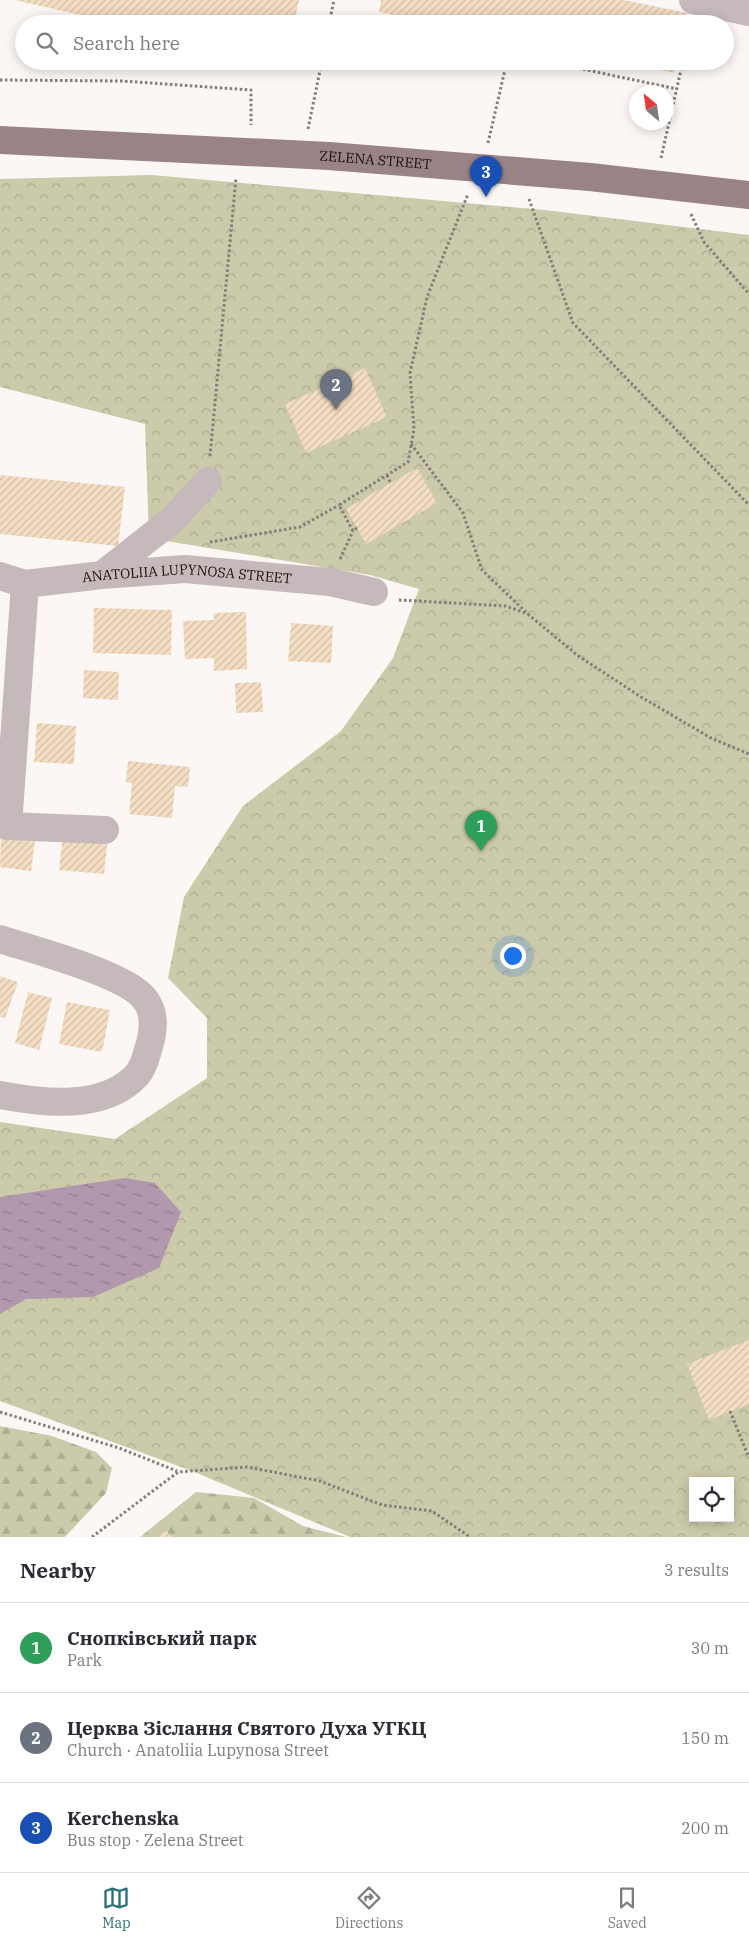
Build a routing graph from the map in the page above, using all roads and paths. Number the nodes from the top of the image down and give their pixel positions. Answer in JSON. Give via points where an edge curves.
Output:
{"nodes":[{"id":1,"x":334,"y":0,"type":"edge"},
{"id":2,"x":695,"y":0,"type":"edge"},
{"id":3,"x":749,"y":12,"type":"edge"},
{"id":4,"x":331,"y":15,"type":"edge"},
{"id":5,"x":320,"y":70,"type":"edge"},
{"id":6,"x":505,"y":70,"type":"edge"},
{"id":7,"x":587,"y":70,"type":"edge"},
{"id":8,"x":681,"y":70,"type":"edge"},
{"id":9,"x":0,"y":80,"type":"edge"},
{"id":10,"x":677,"y":89,"type":"junction"},
{"id":11,"x":251,"y":129,"type":"dead end"},
{"id":12,"x":307,"y":133,"type":"dead end"},
{"id":13,"x":0,"y":140,"type":"edge"},
{"id":14,"x":488,"y":146,"type":"dead end"},
{"id":15,"x":660,"y":163,"type":"dead end"},
{"id":16,"x":237,"y":172,"type":"dead end"},
{"id":17,"x":526,"y":190,"type":"dead end"},
{"id":18,"x":749,"y":195,"type":"edge"},
{"id":19,"x":468,"y":196,"type":"dead end"},
{"id":20,"x":690,"y":208,"type":"dead end"},
{"id":21,"x":749,"y":294,"type":"edge"},
{"id":22,"x":411,"y":444,"type":"junction"},
{"id":23,"x":387,"y":475,"type":"junction"},
{"id":24,"x":208,"y":481,"type":"joint"},
{"id":25,"x":391,"y":484,"type":"dead end"},
{"id":26,"x":339,"y":505,"type":"junction"},
{"id":27,"x":749,"y":505,"type":"edge"},
{"id":28,"x":358,"y":528,"type":"dead end"},
{"id":29,"x":209,"y":542,"type":"dead end"},
{"id":30,"x":102,"y":575,"type":"junction"},
{"id":31,"x":0,"y":576,"type":"edge"},
{"id":32,"x":26,"y":584,"type":"junction"},
{"id":33,"x":374,"y":592,"type":"joint"},
{"id":34,"x":529,"y":614,"type":"junction"},
{"id":35,"x":749,"y":754,"type":"edge"},
{"id":36,"x":4,"y":825,"type":"edge"},
{"id":37,"x":105,"y":830,"type":"dead end"},
{"id":38,"x":0,"y":939,"type":"edge"},
{"id":39,"x":0,"y":1095,"type":"edge"},
{"id":40,"x":730,"y":1411,"type":"dead end"},
{"id":41,"x":0,"y":1412,"type":"edge"},
{"id":42,"x":749,"y":1458,"type":"edge"},
{"id":43,"x":178,"y":1472,"type":"junction"},
{"id":44,"x":92,"y":1537,"type":"edge"},
{"id":45,"x":470,"y":1537,"type":"edge"}],
"edges":[{"from":1,"to":4,"type":"path"},
{"from":2,"to":3,"type":"street"},
{"from":5,"to":12,"type":"path"},
{"from":6,"to":14,"type":"path"},
{"from":7,"to":10,"type":"path"},
{"from":8,"to":10,"type":"path"},
{"from":9,"to":11,"type":"path","via":[[122,81],[251,90]]},
{"from":10,"to":15,"type":"path"},
{"from":13,"to":18,"type":"main road","name":"ZELENA STREET","via":[[329,156]]},
{"from":16,"to":24,"type":"path"},
{"from":17,"to":27,"type":"path","via":[[573,323]]},
{"from":19,"to":22,"type":"path","via":[[427,296],[410,373],[414,430]]},
{"from":20,"to":21,"type":"path","via":[[704,242]]},
{"from":22,"to":23,"type":"path","via":[[408,462]]},
{"from":22,"to":34,"type":"path","via":[[463,513],[482,570]]},
{"from":23,"to":25,"type":"path"},
{"from":23,"to":26,"type":"path"},
{"from":24,"to":30,"type":"street","via":[[172,520]]},
{"from":26,"to":28,"type":"path","via":[[353,531]]},
{"from":26,"to":29,"type":"path","via":[[300,527]]},
{"from":30,"to":32,"type":"street","name":"ANATOLIIA LUPYNOSA STREET"},
{"from":30,"to":33,"type":"street","name":"ANATOLIIA LUPYNOSA STREET","via":[[185,569],[330,582]]},
{"from":31,"to":32,"type":"street","name":"ANATOLIIA LUPYNOSA STREET"},
{"from":32,"to":36,"type":"street"},
{"from":33,"to":34,"type":"path","via":[[406,602],[506,606]]},
{"from":34,"to":35,"type":"path","via":[[577,655],[641,696],[711,738]]},
{"from":36,"to":37,"type":"street"},
{"from":38,"to":39,"type":"street","via":[[118,981],[142,996],[152,1010],[153,1034],[137,1074],[113,1091],[59,1103]]},
{"from":40,"to":42,"type":"path"},
{"from":41,"to":43,"type":"path","via":[[119,1448]]},
{"from":43,"to":44,"type":"path"},
{"from":43,"to":45,"type":"path","via":[[247,1467],[320,1482],[382,1505],[432,1511]]}]}
